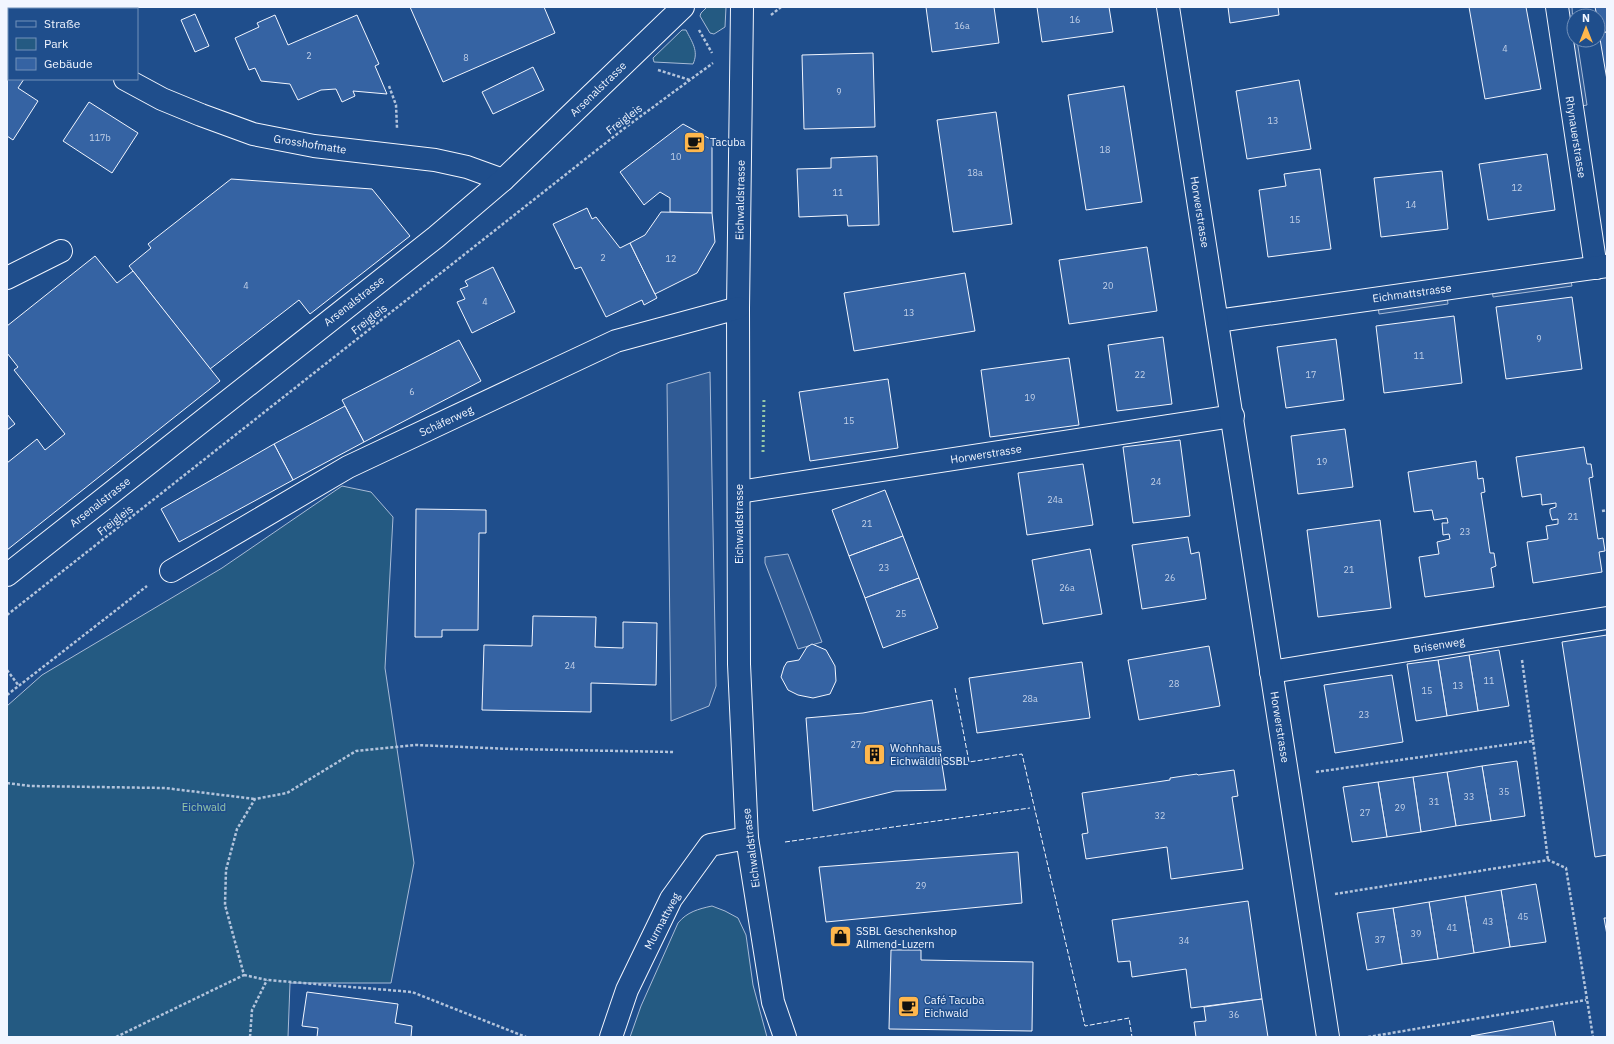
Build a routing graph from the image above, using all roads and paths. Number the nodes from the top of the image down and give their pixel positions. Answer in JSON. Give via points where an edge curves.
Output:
{"nodes":[{"id":1,"x":683,"y":7,"type":"edge"},
{"id":2,"x":742,"y":7,"type":"edge"},
{"id":3,"x":1168,"y":7,"type":"edge"},
{"id":4,"x":1556,"y":7,"type":"edge"},
{"id":5,"x":697,"y":27,"type":"dead end"},
{"id":6,"x":742,"y":38,"type":"junction"},
{"id":7,"x":716,"y":60,"type":"junction"},
{"id":8,"x":127,"y":80,"type":"edge"},
{"id":9,"x":389,"y":86,"type":"dead end"},
{"id":10,"x":397,"y":131,"type":"dead end"},
{"id":11,"x":503,"y":180,"type":"junction"},
{"id":12,"x":61,"y":251,"type":"dead end"},
{"id":13,"x":1601,"y":267,"type":"edge"},
{"id":14,"x":7,"y":278,"type":"edge"},
{"id":15,"x":738,"y":308,"type":"junction"},
{"id":16,"x":1217,"y":321,"type":"junction"},
{"id":17,"x":1232,"y":416,"type":"junction"},
{"id":18,"x":739,"y":492,"type":"junction"},
{"id":19,"x":1607,"y":510,"type":"edge"},
{"id":20,"x":1602,"y":511,"type":"dead end"},
{"id":21,"x":171,"y":571,"type":"joint"},
{"id":22,"x":7,"y":575,"type":"edge"},
{"id":23,"x":7,"y":615,"type":"edge"},
{"id":24,"x":1607,"y":618,"type":"edge"},
{"id":25,"x":1518,"y":632,"type":"junction"},
{"id":26,"x":7,"y":670,"type":"edge"},
{"id":27,"x":1271,"y":672,"type":"junction"},
{"id":28,"x":19,"y":686,"type":"junction"},
{"id":29,"x":7,"y":695,"type":"edge"},
{"id":30,"x":1534,"y":741,"type":"junction"},
{"id":31,"x":674,"y":752,"type":"dead end"},
{"id":32,"x":1288,"y":776,"type":"junction"},
{"id":33,"x":7,"y":783,"type":"edge"},
{"id":34,"x":255,"y":799,"type":"junction"},
{"id":35,"x":747,"y":838,"type":"junction"},
{"id":36,"x":1548,"y":860,"type":"junction"},
{"id":37,"x":1307,"y":899,"type":"junction"},
{"id":38,"x":244,"y":975,"type":"junction"},
{"id":39,"x":267,"y":980,"type":"junction"},
{"id":40,"x":1586,"y":1000,"type":"junction"},
{"id":41,"x":116,"y":1037,"type":"edge"},
{"id":42,"x":250,"y":1037,"type":"edge"},
{"id":43,"x":526,"y":1037,"type":"edge"},
{"id":44,"x":611,"y":1037,"type":"edge"},
{"id":45,"x":785,"y":1037,"type":"edge"},
{"id":46,"x":1328,"y":1037,"type":"edge"},
{"id":47,"x":1368,"y":1037,"type":"edge"},
{"id":48,"x":1594,"y":1037,"type":"edge"}],
"edges":[{"from":1,"to":11,"type":"street","name":"Arsenalstrasse"},
{"from":2,"to":6,"type":"street","name":"Eichwaldstrasse"},
{"from":3,"to":16,"type":"street","name":"Horwerstrasse"},
{"from":4,"to":13,"type":"street","name":"Rhynauerstrasse"},
{"from":5,"to":7,"type":"path"},
{"from":6,"to":7,"type":"path","name":"Freigleis"},
{"from":6,"to":15,"type":"street","name":"Eichwaldstrasse"},
{"from":7,"to":23,"type":"path","name":"Freigleis","via":[[626,127]]},
{"from":8,"to":11,"type":"street","name":"Grosshofmatte","via":[[201,116],[253,134],[314,146],[435,160]]},
{"from":9,"to":10,"type":"path","via":[[396,105]]},
{"from":11,"to":22,"type":"street","name":"Arsenalstrasse","via":[[436,237]]},
{"from":12,"to":14,"type":"street"},
{"from":13,"to":16,"type":"street","name":"Eichmattstrasse"},
{"from":15,"to":18,"type":"street","name":"Eichwaldstrasse"},
{"from":15,"to":21,"type":"street","name":"Schäferweg","via":[[616,341],[348,467]]},
{"from":16,"to":17,"type":"street","name":"Horwerstrasse"},
{"from":17,"to":18,"type":"street","name":"Horwerstrasse"},
{"from":17,"to":27,"type":"street","name":"Horwerstrasse"},
{"from":18,"to":35,"type":"street","name":"Eichwaldstrasse","via":[[739,664]]},
{"from":19,"to":20,"type":"path"},
{"from":21,"to":28,"type":"path","via":[[148,585]]},
{"from":24,"to":25,"type":"street","name":"Brisenweg"},
{"from":25,"to":27,"type":"street","name":"Brisenweg"},
{"from":25,"to":30,"type":"path"},
{"from":26,"to":28,"type":"path"},
{"from":27,"to":32,"type":"street","name":"Horwerstrasse"},
{"from":28,"to":29,"type":"path"},
{"from":30,"to":32,"type":"path"},
{"from":30,"to":36,"type":"path"},
{"from":31,"to":34,"type":"path","via":[[416,745],[356,751],[287,793]]},
{"from":32,"to":37,"type":"street","name":"Horwerstrasse"},
{"from":33,"to":34,"type":"path","via":[[30,786],[165,788]]},
{"from":34,"to":38,"type":"path","via":[[237,829],[226,870],[225,905]]},
{"from":35,"to":44,"type":"street","name":"Murmattweg","via":[[710,845],[671,900],[627,990]]},
{"from":35,"to":45,"type":"street","name":"Eichwaldstrasse","via":[[773,1002]]},
{"from":36,"to":37,"type":"path"},
{"from":36,"to":40,"type":"path","via":[[1566,868]]},
{"from":37,"to":46,"type":"street","name":"Horwerstrasse"},
{"from":38,"to":39,"type":"path"},
{"from":38,"to":41,"type":"path"},
{"from":39,"to":42,"type":"path","via":[[252,1010]]},
{"from":39,"to":43,"type":"path","via":[[412,992]]},
{"from":40,"to":47,"type":"path"},
{"from":40,"to":48,"type":"path"}]}
